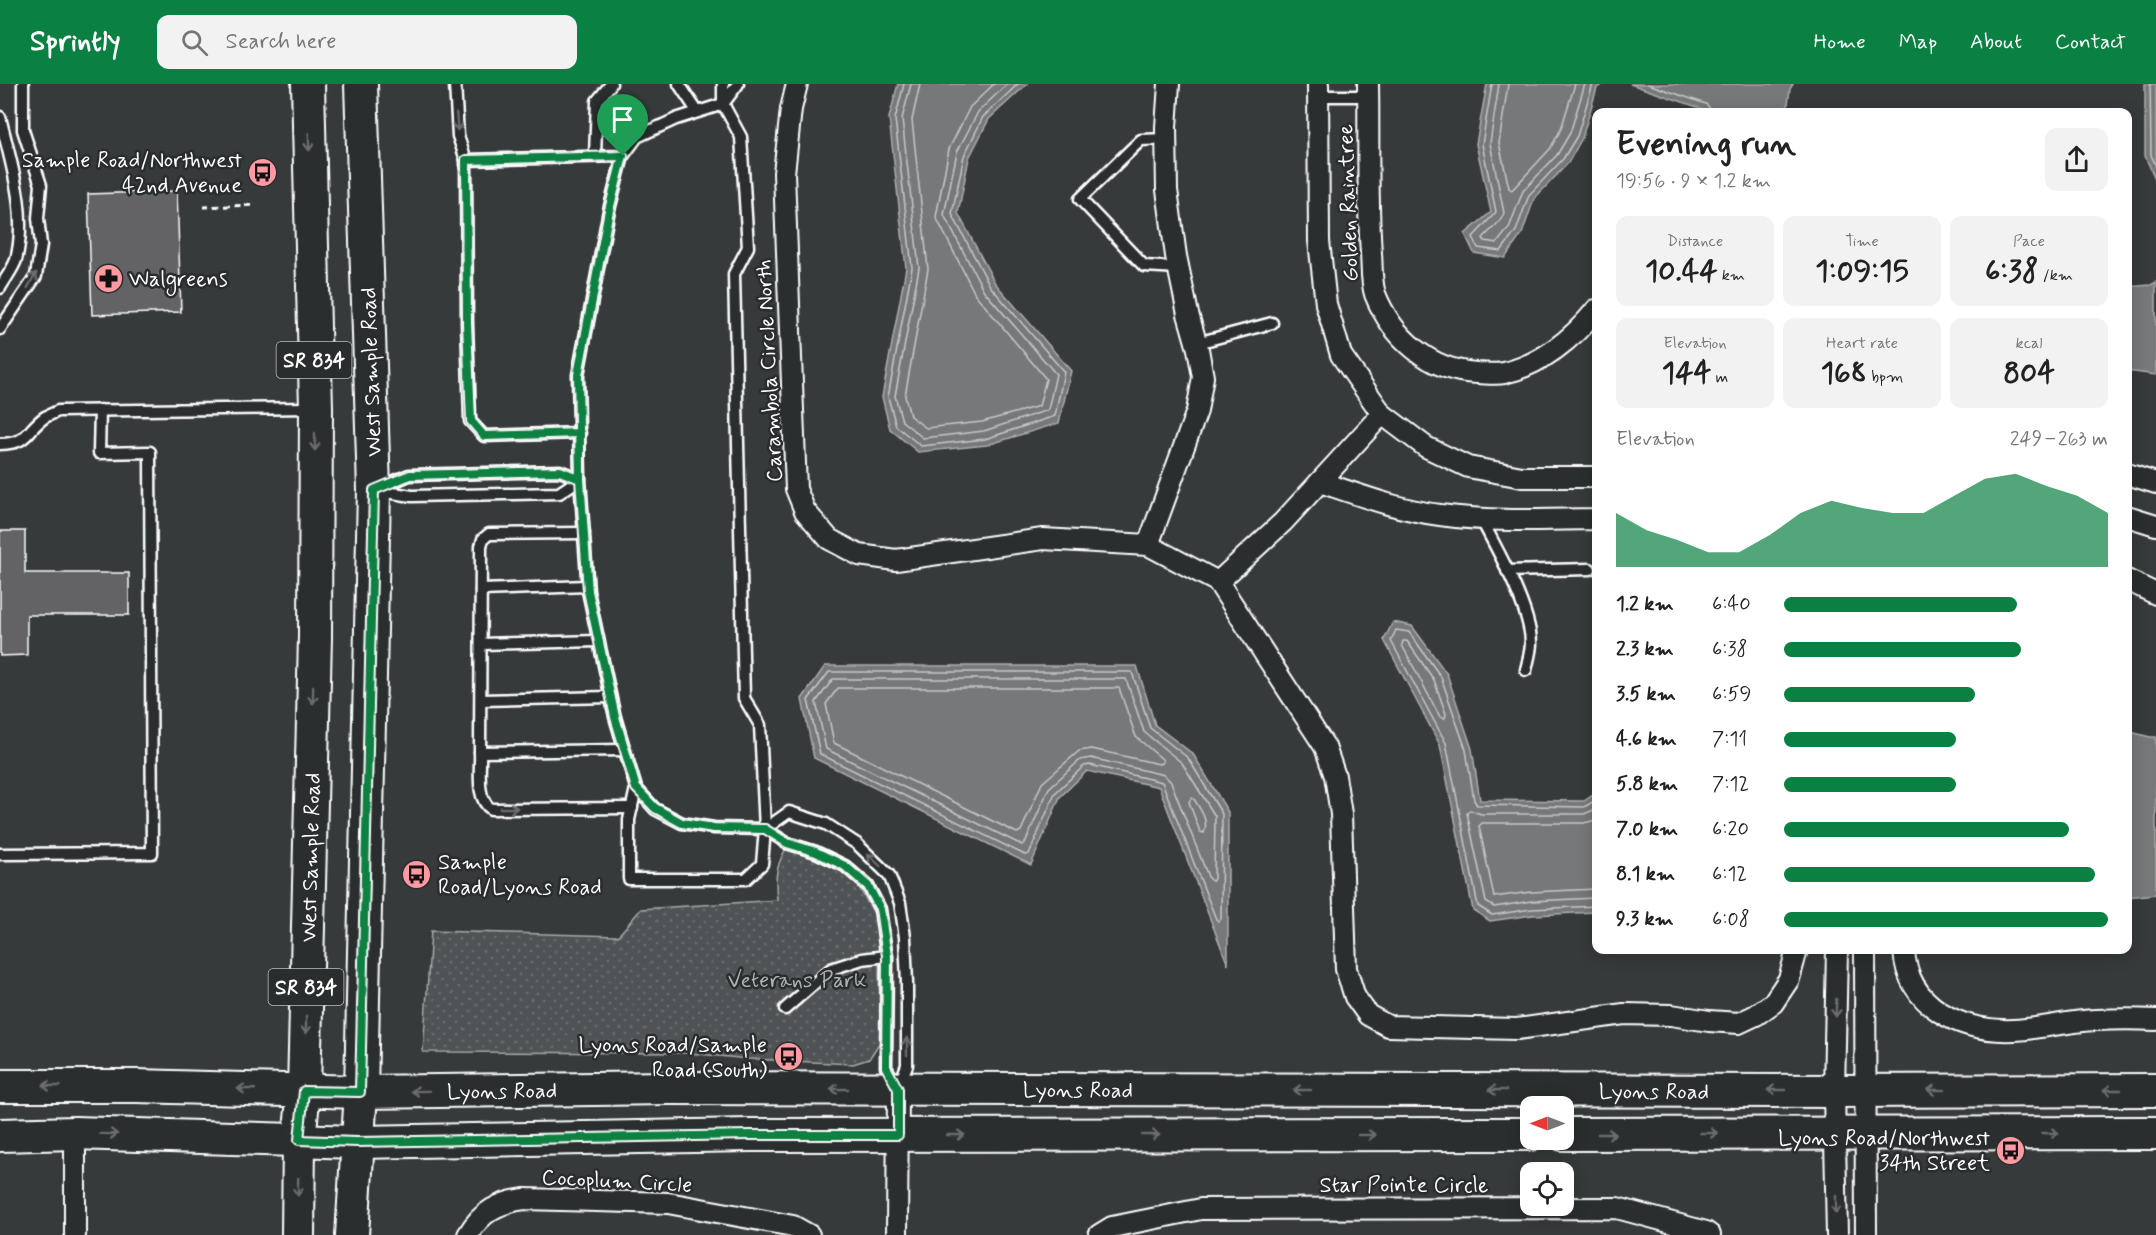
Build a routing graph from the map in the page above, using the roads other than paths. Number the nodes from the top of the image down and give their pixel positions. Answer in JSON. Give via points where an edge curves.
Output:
{"nodes":[{"id":1,"x":23,"y":84,"type":"edge"},
{"id":2,"x":308,"y":84,"type":"edge"},
{"id":3,"x":361,"y":84,"type":"edge"},
{"id":4,"x":455,"y":84,"type":"edge"},
{"id":5,"x":611,"y":84,"type":"edge"},
{"id":6,"x":680,"y":84,"type":"edge"},
{"id":7,"x":723,"y":84,"type":"edge"},
{"id":8,"x":738,"y":84,"type":"edge"},
{"id":9,"x":797,"y":84,"type":"edge"},
{"id":10,"x":1169,"y":84,"type":"edge"},
{"id":11,"x":1318,"y":90,"type":"edge"},
{"id":12,"x":1368,"y":90,"type":"edge"},
{"id":13,"x":723,"y":104,"type":"junction"},
{"id":14,"x":697,"y":111,"type":"junction"},
{"id":15,"x":0,"y":117,"type":"edge"},
{"id":16,"x":1166,"y":139,"type":"junction"},
{"id":17,"x":595,"y":156,"type":"junction"},
{"id":18,"x":623,"y":156,"type":"junction"},
{"id":19,"x":466,"y":160,"type":"junction"},
{"id":20,"x":1179,"y":268,"type":"junction"},
{"id":21,"x":0,"y":288,"type":"edge"},
{"id":22,"x":1592,"y":315,"type":"edge"},
{"id":23,"x":1272,"y":323,"type":"dead end"},
{"id":24,"x":0,"y":329,"type":"edge"},
{"id":25,"x":1197,"y":343,"type":"junction"},
{"id":26,"x":316,"y":408,"type":"junction"},
{"id":27,"x":100,"y":410,"type":"junction"},
{"id":28,"x":1382,"y":414,"type":"junction"},
{"id":29,"x":580,"y":433,"type":"junction"},
{"id":30,"x":0,"y":444,"type":"edge"},
{"id":31,"x":2132,"y":476,"type":"edge"},
{"id":32,"x":1592,"y":477,"type":"edge"},
{"id":33,"x":580,"y":479,"type":"junction"},
{"id":34,"x":1320,"y":482,"type":"junction"},
{"id":35,"x":2156,"y":483,"type":"edge"},
{"id":36,"x":374,"y":490,"type":"junction"},
{"id":37,"x":2132,"y":518,"type":"edge"},
{"id":38,"x":1481,"y":519,"type":"junction"},
{"id":39,"x":1592,"y":519,"type":"edge"},
{"id":40,"x":2156,"y":525,"type":"edge"},
{"id":41,"x":584,"y":533,"type":"junction"},
{"id":42,"x":1148,"y":545,"type":"junction"},
{"id":43,"x":1590,"y":569,"type":"dead end"},
{"id":44,"x":1507,"y":571,"type":"junction"},
{"id":45,"x":1218,"y":582,"type":"junction"},
{"id":46,"x":2132,"y":582,"type":"edge"},
{"id":47,"x":587,"y":586,"type":"junction"},
{"id":48,"x":481,"y":590,"type":"junction"},
{"id":49,"x":2156,"y":594,"type":"edge"},
{"id":50,"x":598,"y":641,"type":"junction"},
{"id":51,"x":481,"y":644,"type":"junction"},
{"id":52,"x":1526,"y":670,"type":"dead end"},
{"id":53,"x":610,"y":697,"type":"junction"},
{"id":54,"x":481,"y":700,"type":"junction"},
{"id":55,"x":624,"y":750,"type":"junction"},
{"id":56,"x":480,"y":752,"type":"junction"},
{"id":57,"x":636,"y":788,"type":"junction"},
{"id":58,"x":632,"y":808,"type":"junction"},
{"id":59,"x":765,"y":829,"type":"junction"},
{"id":60,"x":0,"y":854,"type":"edge"},
{"id":61,"x":1796,"y":954,"type":"edge"},
{"id":62,"x":1837,"y":954,"type":"edge"},
{"id":63,"x":1865,"y":954,"type":"edge"},
{"id":64,"x":1904,"y":954,"type":"edge"},
{"id":65,"x":887,"y":956,"type":"junction"},
{"id":66,"x":785,"y":1009,"type":"dead end"},
{"id":67,"x":2156,"y":1020,"type":"edge"},
{"id":68,"x":0,"y":1086,"type":"edge"},
{"id":69,"x":898,"y":1089,"type":"junction"},
{"id":70,"x":1866,"y":1090,"type":"junction"},
{"id":71,"x":2156,"y":1090,"type":"edge"},
{"id":72,"x":304,"y":1091,"type":"junction"},
{"id":73,"x":1834,"y":1091,"type":"junction"},
{"id":74,"x":360,"y":1092,"type":"junction"},
{"id":75,"x":1851,"y":1132,"type":"junction"},
{"id":76,"x":75,"y":1133,"type":"junction"},
{"id":77,"x":2156,"y":1133,"type":"edge"},
{"id":78,"x":1520,"y":1134,"type":"edge"},
{"id":79,"x":1574,"y":1134,"type":"edge"},
{"id":80,"x":0,"y":1135,"type":"edge"},
{"id":81,"x":898,"y":1135,"type":"junction"},
{"id":82,"x":299,"y":1140,"type":"junction"},
{"id":83,"x":357,"y":1142,"type":"junction"},
{"id":84,"x":75,"y":1235,"type":"edge"},
{"id":85,"x":298,"y":1235,"type":"edge"},
{"id":86,"x":352,"y":1235,"type":"edge"},
{"id":87,"x":468,"y":1235,"type":"edge"},
{"id":88,"x":809,"y":1235,"type":"edge"},
{"id":89,"x":897,"y":1235,"type":"edge"},
{"id":90,"x":1099,"y":1235,"type":"edge"},
{"id":91,"x":1710,"y":1235,"type":"edge"},
{"id":92,"x":1837,"y":1235,"type":"edge"},
{"id":93,"x":1866,"y":1235,"type":"edge"}],
"edges":[{"from":24,"to":1,"type":"lane","one_way":true,"via":[[36,276],[41,245],[40,186],[23,130]]},
{"from":2,"to":26,"type":"main road","name":"West Sample Road","number":"SR 834","one_way":true},
{"from":3,"to":36,"type":"main road","name":"West Sample Road","number":"SR 834"},
{"from":4,"to":19,"type":"lane","one_way":true,"via":[[458,136]]},
{"from":5,"to":17,"type":"lane","via":[[597,101]]},
{"from":6,"to":14,"type":"lane"},
{"from":7,"to":13,"type":"lane"},
{"from":8,"to":13,"type":"lane"},
{"from":9,"to":42,"type":"street","name":"Carambola Circle North","via":[[784,173],[796,489],[805,511],[829,539],[859,555],[896,560],[1043,539]]},
{"from":10,"to":16,"type":"street"},
{"from":11,"to":12,"type":"lane"},
{"from":11,"to":28,"type":"street","via":[[1319,241],[1326,304],[1341,355]]},
{"from":12,"to":22,"type":"street","name":"Golden Raintree","via":[[1374,292],[1389,322],[1411,349],[1437,364],[1468,373],[1502,374],[1529,365],[1554,350]]},
{"from":13,"to":14,"type":"lane"},
{"from":13,"to":59,"type":"lane","via":[[741,137],[748,247],[734,274],[744,698],[760,725]]},
{"from":14,"to":18,"type":"lane","via":[[637,137]]},
{"from":15,"to":21,"type":"lane","via":[[19,197],[20,232],[15,262]]},
{"from":16,"to":20,"type":"street","via":[[1167,190]]},
{"from":16,"to":20,"type":"lane","via":[[1141,140],[1080,199],[1144,266]]},
{"from":17,"to":18,"type":"lane"},
{"from":17,"to":19,"type":"lane"},
{"from":18,"to":29,"type":"lane","via":[[578,375]]},
{"from":19,"to":29,"type":"lane","via":[[471,421],[484,436]]},
{"from":20,"to":25,"type":"street"},
{"from":23,"to":25,"type":"lane"},
{"from":25,"to":42,"type":"street","via":[[1203,377],[1197,411]]},
{"from":26,"to":27,"type":"lane"},
{"from":26,"to":72,"type":"main road","name":"West Sample Road","number":"SR 834","one_way":true,"via":[[315,636]]},
{"from":27,"to":30,"type":"lane","via":[[58,411],[14,444]]},
{"from":27,"to":60,"type":"lane","via":[[99,453],[150,452],[152,853]]},
{"from":28,"to":32,"type":"street","via":[[1426,447],[1468,467],[1522,477]]},
{"from":28,"to":34,"type":"street"},
{"from":29,"to":33,"type":"lane"},
{"from":31,"to":35,"type":"street"},
{"from":33,"to":36,"type":"lane","via":[[560,471],[410,475]]},
{"from":33,"to":36,"type":"lane","via":[[559,493],[412,496]]},
{"from":33,"to":41,"type":"lane"},
{"from":34,"to":38,"type":"street","via":[[1389,504]]},
{"from":34,"to":45,"type":"street"},
{"from":36,"to":74,"type":"main road","name":"West Sample Road","number":"SR 834"},
{"from":37,"to":40,"type":"street"},
{"from":38,"to":39,"type":"street"},
{"from":38,"to":44,"type":"lane"},
{"from":41,"to":47,"type":"lane"},
{"from":41,"to":48,"type":"lane","via":[[489,534],[481,546]]},
{"from":42,"to":45,"type":"street","name":"Carambola Circle North"},
{"from":43,"to":44,"type":"lane"},
{"from":44,"to":52,"type":"lane","via":[[1528,620],[1532,644]]},
{"from":45,"to":61,"type":"street","via":[[1325,747],[1341,814],[1346,969],[1355,997],[1368,1015],[1388,1026],[1517,1029],[1624,1014],[1739,1023],[1773,1003],[1789,979]]},
{"from":46,"to":49,"type":"street"},
{"from":47,"to":48,"type":"lane"},
{"from":47,"to":50,"type":"lane"},
{"from":48,"to":51,"type":"lane"},
{"from":50,"to":51,"type":"lane"},
{"from":50,"to":53,"type":"lane"},
{"from":51,"to":54,"type":"lane"},
{"from":53,"to":54,"type":"lane"},
{"from":53,"to":55,"type":"lane"},
{"from":54,"to":56,"type":"lane"},
{"from":55,"to":56,"type":"lane"},
{"from":55,"to":57,"type":"lane"},
{"from":56,"to":58,"type":"lane","one_way":true,"via":[[481,796],[483,804],[491,808]]},
{"from":57,"to":58,"type":"lane"},
{"from":57,"to":59,"type":"lane","via":[[655,808],[682,823]]},
{"from":58,"to":59,"type":"lane","via":[[629,879],[746,879],[762,864]]},
{"from":59,"to":65,"type":"lane","via":[[787,843],[845,866],[868,886],[880,909]]},
{"from":69,"to":59,"type":"lane","one_way":true,"via":[[907,1065],[905,937],[900,903],[889,875],[857,844],[826,824],[789,812]]},
{"from":62,"to":73,"type":"street","one_way":true},
{"from":63,"to":70,"type":"street"},
{"from":64,"to":67,"type":"street","via":[[1915,988],[1930,1006],[1979,1029],[2013,1030],[2095,1020]]},
{"from":65,"to":66,"type":"lane","via":[[862,958],[831,969]]},
{"from":65,"to":69,"type":"lane","via":[[886,1067]]},
{"from":72,"to":68,"type":"main road","name":"Lyons Road","one_way":true},
{"from":73,"to":69,"type":"main road","name":"Lyons Road","one_way":true},
{"from":69,"to":74,"type":"main road","name":"Lyons Road","one_way":true},
{"from":69,"to":81,"type":"street"},
{"from":71,"to":70,"type":"main road","name":"Lyons Road","one_way":true},
{"from":70,"to":73,"type":"main road","name":"Lyons Road"},
{"from":70,"to":75,"type":"street"},
{"from":72,"to":74,"type":"main road","name":"Lyons Road"},
{"from":72,"to":82,"type":"main road","name":"West Sample Road","number":"SR 834"},
{"from":73,"to":75,"type":"street"},
{"from":74,"to":83,"type":"main road","name":"West Sample Road","number":"SR 834"},
{"from":75,"to":77,"type":"main road","name":"Lyons Road","one_way":true},
{"from":79,"to":75,"type":"main road","name":"Lyons Road","one_way":true},
{"from":75,"to":92,"type":"street","one_way":true},
{"from":75,"to":93,"type":"street"},
{"from":76,"to":80,"type":"main road","name":"Lyons Road"},
{"from":76,"to":82,"type":"main road","name":"Lyons Road","one_way":true},
{"from":76,"to":84,"type":"street"},
{"from":81,"to":78,"type":"main road","name":"Lyons Road","one_way":true},
{"from":81,"to":83,"type":"main road","name":"Lyons Road"},
{"from":81,"to":89,"type":"street"},
{"from":82,"to":83,"type":"main road","name":"Lyons Road"},
{"from":82,"to":85,"type":"main road","name":"West Sample Road","number":"SR 834","one_way":true},
{"from":83,"to":86,"type":"main road","name":"West Sample Road","number":"SR 834"},
{"from":87,"to":88,"type":"street","name":"Cocoplum Circle","via":[[477,1219],[506,1201],[525,1199],[668,1203],[793,1226]]},
{"from":90,"to":91,"type":"street","name":"Star Pointe Circle","via":[[1112,1227],[1201,1209],[1617,1208]]}]}
